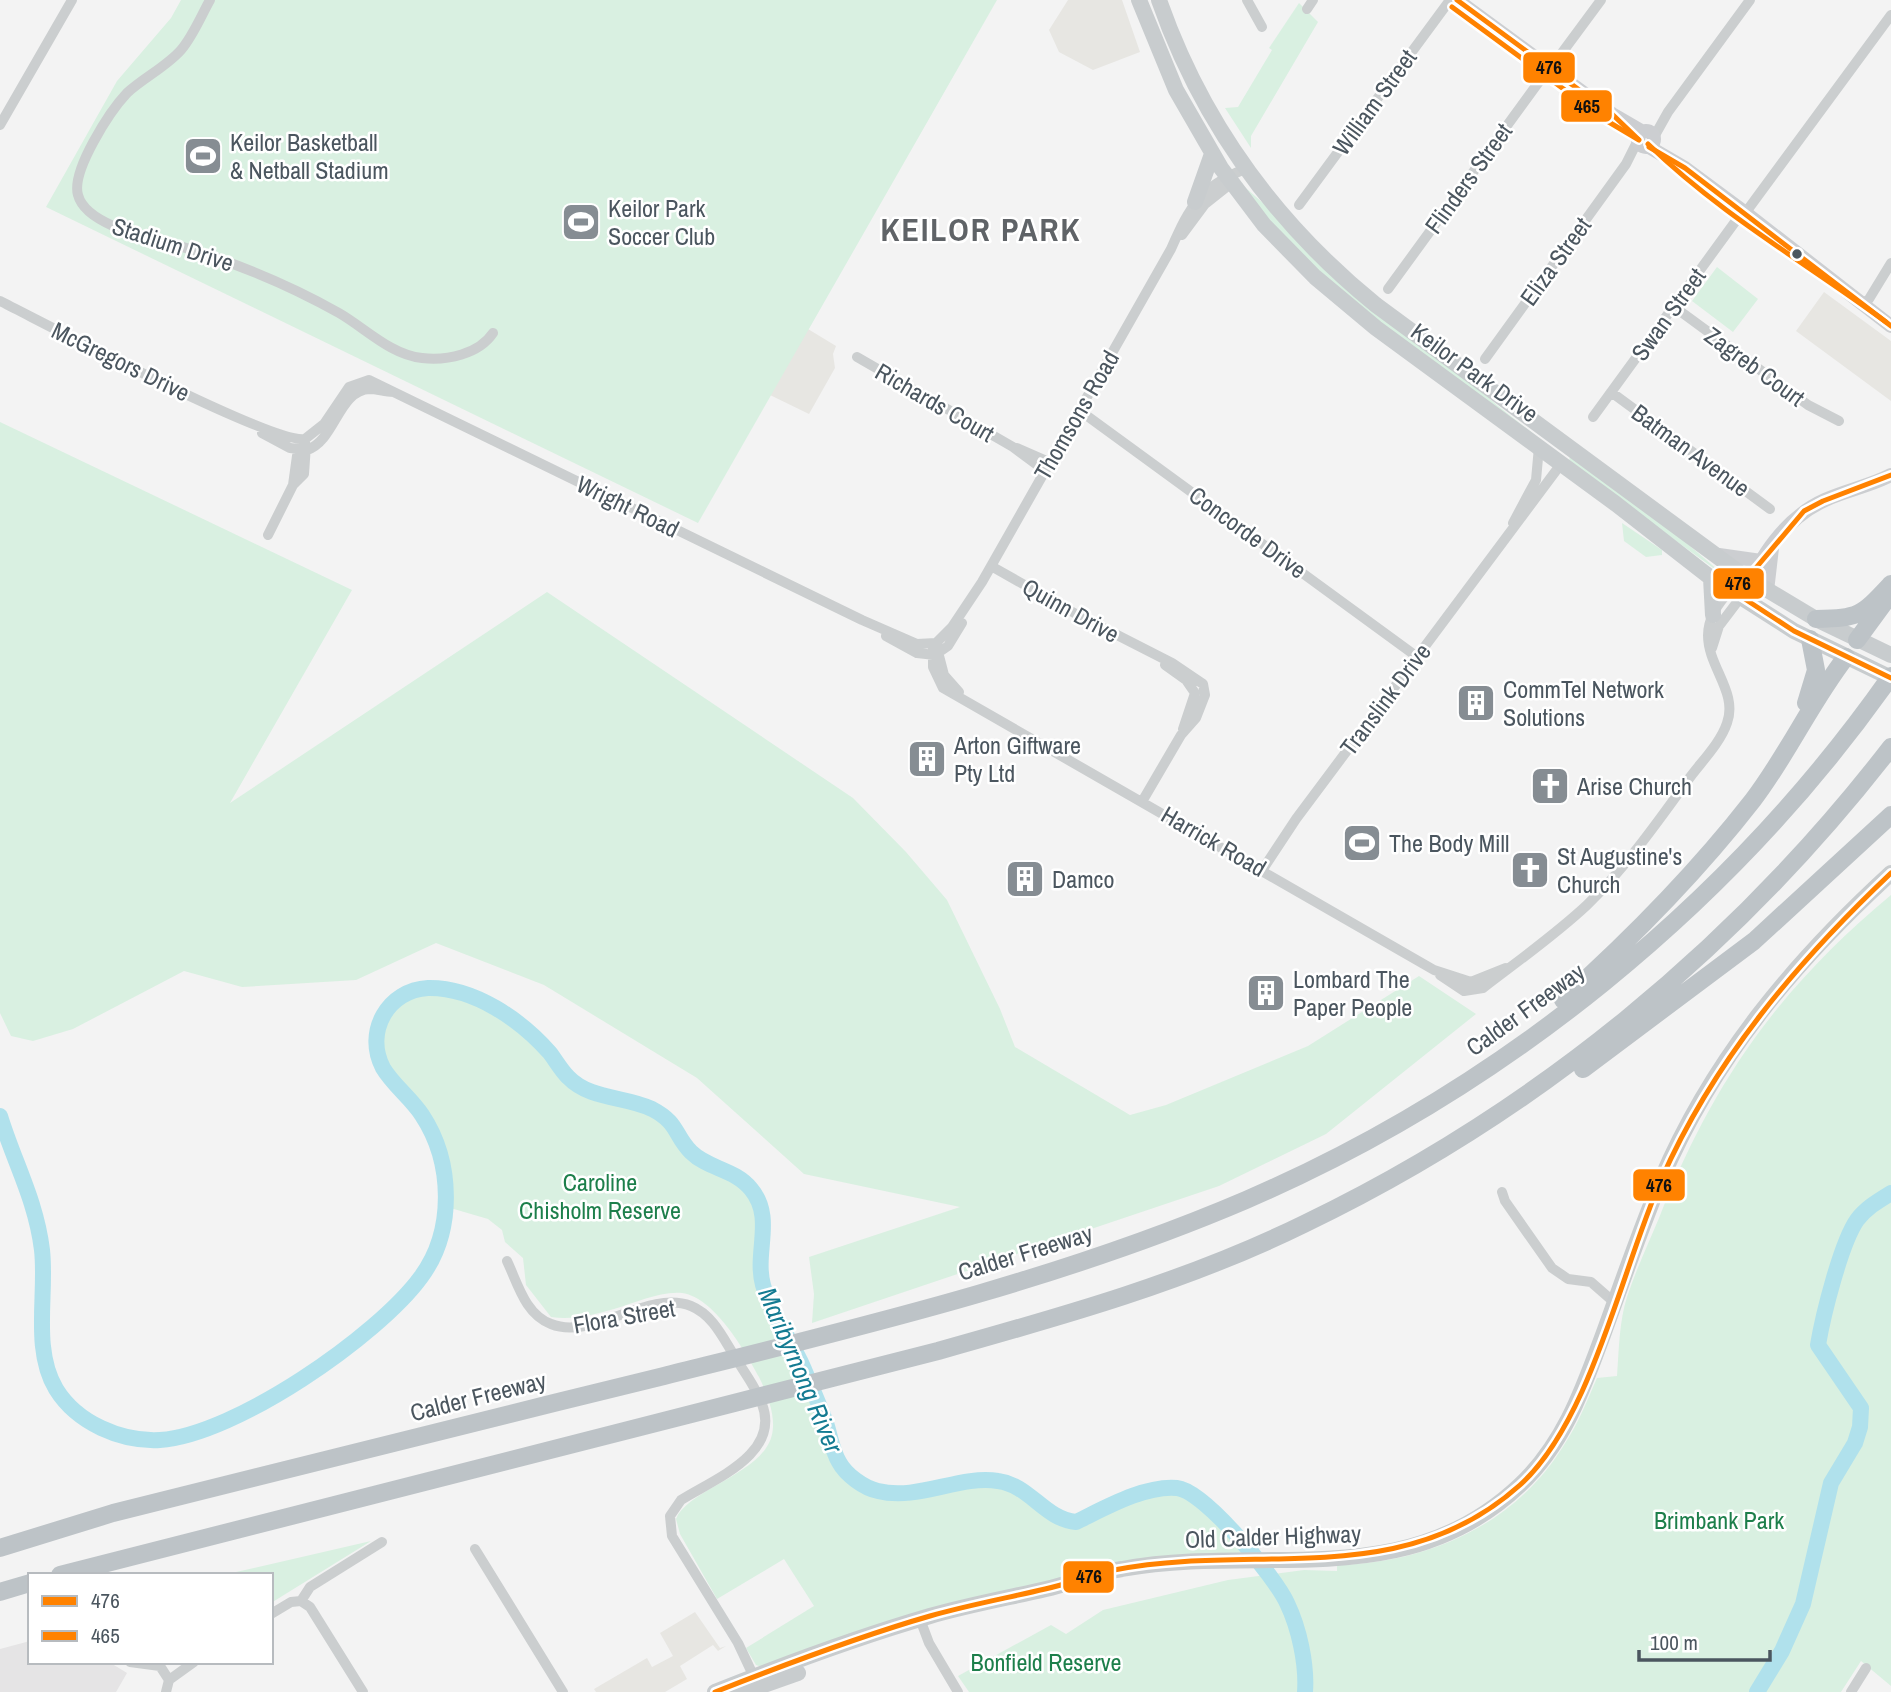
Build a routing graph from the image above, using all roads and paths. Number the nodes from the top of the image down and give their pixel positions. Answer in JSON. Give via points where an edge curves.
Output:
{"nodes":[{"id":1,"x":72,"y":0,"type":"edge"},
{"id":2,"x":210,"y":0,"type":"edge"},
{"id":3,"x":1139,"y":0,"type":"edge"},
{"id":4,"x":1159,"y":0,"type":"edge"},
{"id":5,"x":1247,"y":0,"type":"edge"},
{"id":6,"x":1450,"y":0,"type":"edge"},
{"id":7,"x":1457,"y":0,"type":"edge"},
{"id":8,"x":1601,"y":0,"type":"edge"},
{"id":9,"x":1750,"y":0,"type":"edge"},
{"id":10,"x":1891,"y":15,"type":"edge"},
{"id":11,"x":1262,"y":27,"type":"dead end"},
{"id":12,"x":1550,"y":68,"type":"junction"},
{"id":13,"x":0,"y":125,"type":"edge"},
{"id":14,"x":1646,"y":139,"type":"junction"},
{"id":15,"x":1212,"y":154,"type":"junction"},
{"id":16,"x":1245,"y":169,"type":"junction"},
{"id":17,"x":1229,"y":180,"type":"junction"},
{"id":18,"x":1195,"y":202,"type":"junction"},
{"id":19,"x":1299,"y":205,"type":"dead end"},
{"id":20,"x":1744,"y":212,"type":"junction"},
{"id":21,"x":1171,"y":249,"type":"junction"},
{"id":22,"x":1888,"y":268,"type":"edge"},
{"id":23,"x":1388,"y":289,"type":"dead end"},
{"id":24,"x":1865,"y":299,"type":"junction"},
{"id":25,"x":0,"y":301,"type":"edge"},
{"id":26,"x":1673,"y":306,"type":"junction"},
{"id":27,"x":1891,"y":315,"type":"edge"},
{"id":28,"x":1891,"y":326,"type":"edge"},
{"id":29,"x":493,"y":333,"type":"dead end"},
{"id":30,"x":857,"y":357,"type":"dead end"},
{"id":31,"x":1485,"y":359,"type":"dead end"},
{"id":32,"x":393,"y":392,"type":"junction"},
{"id":33,"x":1611,"y":392,"type":"junction"},
{"id":34,"x":1079,"y":410,"type":"junction"},
{"id":35,"x":1592,"y":416,"type":"dead end"},
{"id":36,"x":242,"y":420,"type":"junction"},
{"id":37,"x":1839,"y":421,"type":"dead end"},
{"id":38,"x":305,"y":439,"type":"junction"},
{"id":39,"x":1539,"y":447,"type":"junction"},
{"id":40,"x":1572,"y":449,"type":"junction"},
{"id":41,"x":303,"y":450,"type":"junction"},
{"id":42,"x":1561,"y":464,"type":"junction"},
{"id":43,"x":1047,"y":466,"type":"junction"},
{"id":44,"x":1891,"y":475,"type":"edge"},
{"id":45,"x":1770,"y":509,"type":"dead end"},
{"id":46,"x":1510,"y":530,"type":"junction"},
{"id":47,"x":268,"y":535,"type":"dead end"},
{"id":48,"x":1773,"y":544,"type":"junction"},
{"id":49,"x":992,"y":566,"type":"junction"},
{"id":50,"x":1752,"y":572,"type":"junction"},
{"id":51,"x":1711,"y":578,"type":"junction"},
{"id":52,"x":1891,"y":584,"type":"edge"},
{"id":53,"x":1767,"y":591,"type":"junction"},
{"id":54,"x":1736,"y":594,"type":"junction"},
{"id":55,"x":1891,"y":595,"type":"edge"},
{"id":56,"x":1713,"y":615,"type":"junction"},
{"id":57,"x":1816,"y":619,"type":"junction"},
{"id":58,"x":1810,"y":639,"type":"junction"},
{"id":59,"x":1857,"y":640,"type":"junction"},
{"id":60,"x":935,"y":652,"type":"junction"},
{"id":61,"x":1885,"y":653,"type":"edge"},
{"id":62,"x":1712,"y":655,"type":"junction"},
{"id":63,"x":1416,"y":656,"type":"junction"},
{"id":64,"x":1846,"y":657,"type":"junction"},
{"id":65,"x":1891,"y":677,"type":"edge"},
{"id":66,"x":1891,"y":747,"type":"edge"},
{"id":67,"x":1143,"y":800,"type":"junction"},
{"id":68,"x":1891,"y":816,"type":"edge"},
{"id":69,"x":1725,"y":834,"type":"junction"},
{"id":70,"x":1263,"y":869,"type":"junction"},
{"id":71,"x":1891,"y":873,"type":"edge"},
{"id":72,"x":1891,"y":880,"type":"edge"},
{"id":73,"x":1856,"y":906,"type":"junction"},
{"id":74,"x":1482,"y":1072,"type":"junction"},
{"id":75,"x":1502,"y":1192,"type":"dead end"},
{"id":76,"x":1303,"y":1225,"type":"junction"},
{"id":77,"x":507,"y":1261,"type":"dead end"},
{"id":78,"x":1615,"y":1303,"type":"junction"},
{"id":79,"x":113,"y":1514,"type":"junction"},
{"id":80,"x":0,"y":1536,"type":"edge"},
{"id":81,"x":382,"y":1542,"type":"dead end"},
{"id":82,"x":0,"y":1548,"type":"edge"},
{"id":83,"x":475,"y":1549,"type":"dead end"},
{"id":84,"x":68,"y":1573,"type":"edge"},
{"id":85,"x":28,"y":1584,"type":"edge"},
{"id":86,"x":0,"y":1592,"type":"edge"},
{"id":87,"x":301,"y":1601,"type":"junction"},
{"id":88,"x":273,"y":1613,"type":"edge"},
{"id":89,"x":921,"y":1623,"type":"junction"},
{"id":90,"x":158,"y":1664,"type":"edge"},
{"id":91,"x":191,"y":1664,"type":"edge"},
{"id":92,"x":1866,"y":1668,"type":"dead end"},
{"id":93,"x":169,"y":1680,"type":"junction"},
{"id":94,"x":761,"y":1685,"type":"edge"},
{"id":95,"x":166,"y":1692,"type":"edge"},
{"id":96,"x":363,"y":1692,"type":"edge"},
{"id":97,"x":564,"y":1692,"type":"edge"},
{"id":98,"x":715,"y":1692,"type":"edge"},
{"id":99,"x":744,"y":1692,"type":"edge"},
{"id":100,"x":958,"y":1692,"type":"edge"},
{"id":101,"x":1851,"y":1692,"type":"edge"}],
"edges":[{"from":1,"to":13,"type":"street"},
{"from":2,"to":29,"type":"street","name":"Stadium Drive","via":[[181,50],[121,100],[91,149],[77,180],[86,210],[108,223],[239,265],[413,356],[432,358],[473,351]]},
{"from":3,"to":15,"type":"main road","name":"Keilor Park Drive","via":[[1170,78]]},
{"from":4,"to":16,"type":"main road","name":"Keilor Park Drive","via":[[1198,93]]},
{"from":5,"to":11,"type":"street"},
{"from":6,"to":19,"type":"street","name":"William Street"},
{"from":7,"to":12,"type":"street"},
{"from":8,"to":12,"type":"street","name":"Flinders Street"},
{"from":9,"to":14,"type":"street","name":"Eliza Street"},
{"from":10,"to":20,"type":"street","name":"Swan Street"},
{"from":12,"to":14,"type":"street"},
{"from":12,"to":23,"type":"street","name":"Flinders Street"},
{"from":14,"to":20,"type":"street"},
{"from":14,"to":31,"type":"street","name":"Eliza Street"},
{"from":15,"to":17,"type":"main road","name":"Keilor Park Drive"},
{"from":15,"to":18,"type":"main road"},
{"from":16,"to":17,"type":"street","name":"Thomsons Road"},
{"from":16,"to":40,"type":"main road","name":"Keilor Park Drive","via":[[1291,228],[1349,283]]},
{"from":17,"to":18,"type":"street","name":"Thomsons Road"},
{"from":17,"to":21,"type":"street","name":"Thomsons Road","via":[[1199,210]]},
{"from":17,"to":39,"type":"main road","name":"Keilor Park Drive","via":[[1286,250],[1331,291]]},
{"from":18,"to":21,"type":"street","name":"Thomsons Road"},
{"from":20,"to":24,"type":"street"},
{"from":20,"to":26,"type":"street","name":"Swan Street"},
{"from":21,"to":34,"type":"street","name":"Thomsons Road"},
{"from":22,"to":24,"type":"street"},
{"from":24,"to":27,"type":"street"},
{"from":24,"to":28,"type":"street"},
{"from":25,"to":36,"type":"street","name":"McGregors Drive"},
{"from":26,"to":33,"type":"street","name":"Swan Street"},
{"from":26,"to":37,"type":"street","name":"Zagreb Court","via":[[1808,405]]},
{"from":30,"to":43,"type":"street","name":"Richards Court"},
{"from":32,"to":38,"type":"street","name":"Wright Road","via":[[375,381],[357,382],[339,397],[320,430]]},
{"from":32,"to":41,"type":"street","name":"Wright Road","via":[[370,389],[355,394],[327,437]]},
{"from":32,"to":60,"type":"street","name":"Wright Road"},
{"from":33,"to":35,"type":"street","name":"Swan Street"},
{"from":33,"to":45,"type":"street","name":"Batman Avenue"},
{"from":34,"to":43,"type":"street","name":"Thomsons Road"},
{"from":34,"to":63,"type":"street","name":"Concorde Drive"},
{"from":36,"to":38,"type":"street","name":"McGregors Drive","via":[[287,438]]},
{"from":36,"to":41,"type":"street","name":"McGregors Drive","via":[[275,441]]},
{"from":38,"to":41,"type":"street","name":"Wright Road"},
{"from":39,"to":42,"type":"main road","name":"Keilor Park Drive"},
{"from":39,"to":46,"type":"street","name":"Translink Drive","via":[[1536,480]]},
{"from":40,"to":42,"type":"main road"},
{"from":40,"to":50,"type":"main road","name":"Keilor Park Drive","via":[[1719,555]]},
{"from":41,"to":47,"type":"street","name":"Wright Road","via":[[293,485]]},
{"from":42,"to":46,"type":"street","name":"Translink Drive"},
{"from":42,"to":51,"type":"main road","name":"Keilor Park Drive"},
{"from":43,"to":49,"type":"street","name":"Thomsons Road"},
{"from":44,"to":48,"type":"street","via":[[1814,505]]},
{"from":46,"to":63,"type":"street","name":"Translink Drive"},
{"from":48,"to":50,"type":"street"},
{"from":48,"to":53,"type":"street"},
{"from":49,"to":60,"type":"street","name":"Thomsons Road","via":[[954,639]]},
{"from":49,"to":67,"type":"street","name":"Quinn Drive","via":[[1151,654],[1193,688],[1194,701],[1181,735]]},
{"from":50,"to":53,"type":"main road","name":"Keilor Park Drive"},
{"from":50,"to":54,"type":"street"},
{"from":51,"to":54,"type":"main road","name":"Keilor Park Drive"},
{"from":51,"to":56,"type":"main road"},
{"from":52,"to":57,"type":"highway","via":[[1858,615],[1844,620]]},
{"from":53,"to":57,"type":"main road","name":"Keilor Park Drive"},
{"from":54,"to":56,"type":"street"},
{"from":54,"to":58,"type":"main road","name":"Keilor Park Drive"},
{"from":54,"to":62,"type":"street","via":[[1719,626]]},
{"from":55,"to":59,"type":"highway"},
{"from":56,"to":62,"type":"street","name":"Harrick Road","via":[[1708,635]]},
{"from":57,"to":59,"type":"main road","name":"Keilor Park Drive"},
{"from":58,"to":64,"type":"main road","name":"Keilor Park Drive"},
{"from":58,"to":69,"type":"highway","via":[[1816,677],[1809,697]]},
{"from":59,"to":61,"type":"main road","name":"Keilor Park Drive"},
{"from":59,"to":64,"type":"main road"},
{"from":60,"to":67,"type":"street","name":"Harrick Road","via":[[935,676],[943,688]]},
{"from":62,"to":70,"type":"street","name":"Harrick Road","via":[[1730,702],[1723,733],[1608,883],[1555,933],[1506,968],[1471,982],[1434,970]]},
{"from":63,"to":70,"type":"street","name":"Translink Drive"},
{"from":64,"to":65,"type":"main road","name":"Keilor Park Drive"},
{"from":64,"to":69,"type":"highway","via":[[1780,761]]},
{"from":65,"to":74,"type":"highway","name":"Calder Freeway","via":[[1786,808],[1700,896],[1586,996]]},
{"from":66,"to":76,"type":"highway","via":[[1770,889],[1628,1020],[1472,1131]]},
{"from":67,"to":70,"type":"street","name":"Harrick Road"},
{"from":68,"to":76,"type":"highway","via":[[1738,954],[1571,1078],[1419,1169]]},
{"from":69,"to":74,"type":"highway","via":[[1600,967]]},
{"from":71,"to":73,"type":"main road","name":"Old Calder Highway"},
{"from":72,"to":73,"type":"main road","name":"Old Calder Highway"},
{"from":73,"to":78,"type":"main road","name":"Old Calder Highway","via":[[1773,994],[1710,1085],[1662,1178]]},
{"from":74,"to":79,"type":"highway","name":"Calder Freeway","via":[[1307,1171],[1206,1216],[1088,1260],[854,1328]]},
{"from":75,"to":78,"type":"street","via":[[1552,1268],[1569,1279],[1591,1282]]},
{"from":76,"to":84,"type":"highway","via":[[1182,1275],[1062,1317]]},
{"from":77,"to":94,"type":"street","name":"Flora Street","via":[[532,1311],[555,1326],[575,1327],[670,1303],[698,1310],[713,1322],[752,1386],[765,1420],[758,1445],[743,1461],[677,1503],[670,1522],[677,1544]]},
{"from":78,"to":89,"type":"main road","name":"Old Calder Highway","via":[[1565,1429],[1534,1471],[1474,1521],[1425,1544],[1377,1555],[1145,1565]]},
{"from":79,"to":80,"type":"highway"},
{"from":79,"to":82,"type":"highway","name":"Calder Freeway"},
{"from":81,"to":87,"type":"street","via":[[310,1587]]},
{"from":83,"to":97,"type":"street"},
{"from":85,"to":86,"type":"highway"},
{"from":87,"to":88,"type":"street"},
{"from":87,"to":96,"type":"street","via":[[310,1607]]},
{"from":89,"to":94,"type":"main road","name":"Old Calder Highway"},
{"from":89,"to":100,"type":"street"},
{"from":90,"to":93,"type":"street"},
{"from":91,"to":93,"type":"street"},
{"from":92,"to":101,"type":"street"},
{"from":93,"to":95,"type":"street"},
{"from":94,"to":98,"type":"main road","name":"Old Calder Highway"},
{"from":94,"to":99,"type":"main road","name":"Old Calder Highway"}]}
